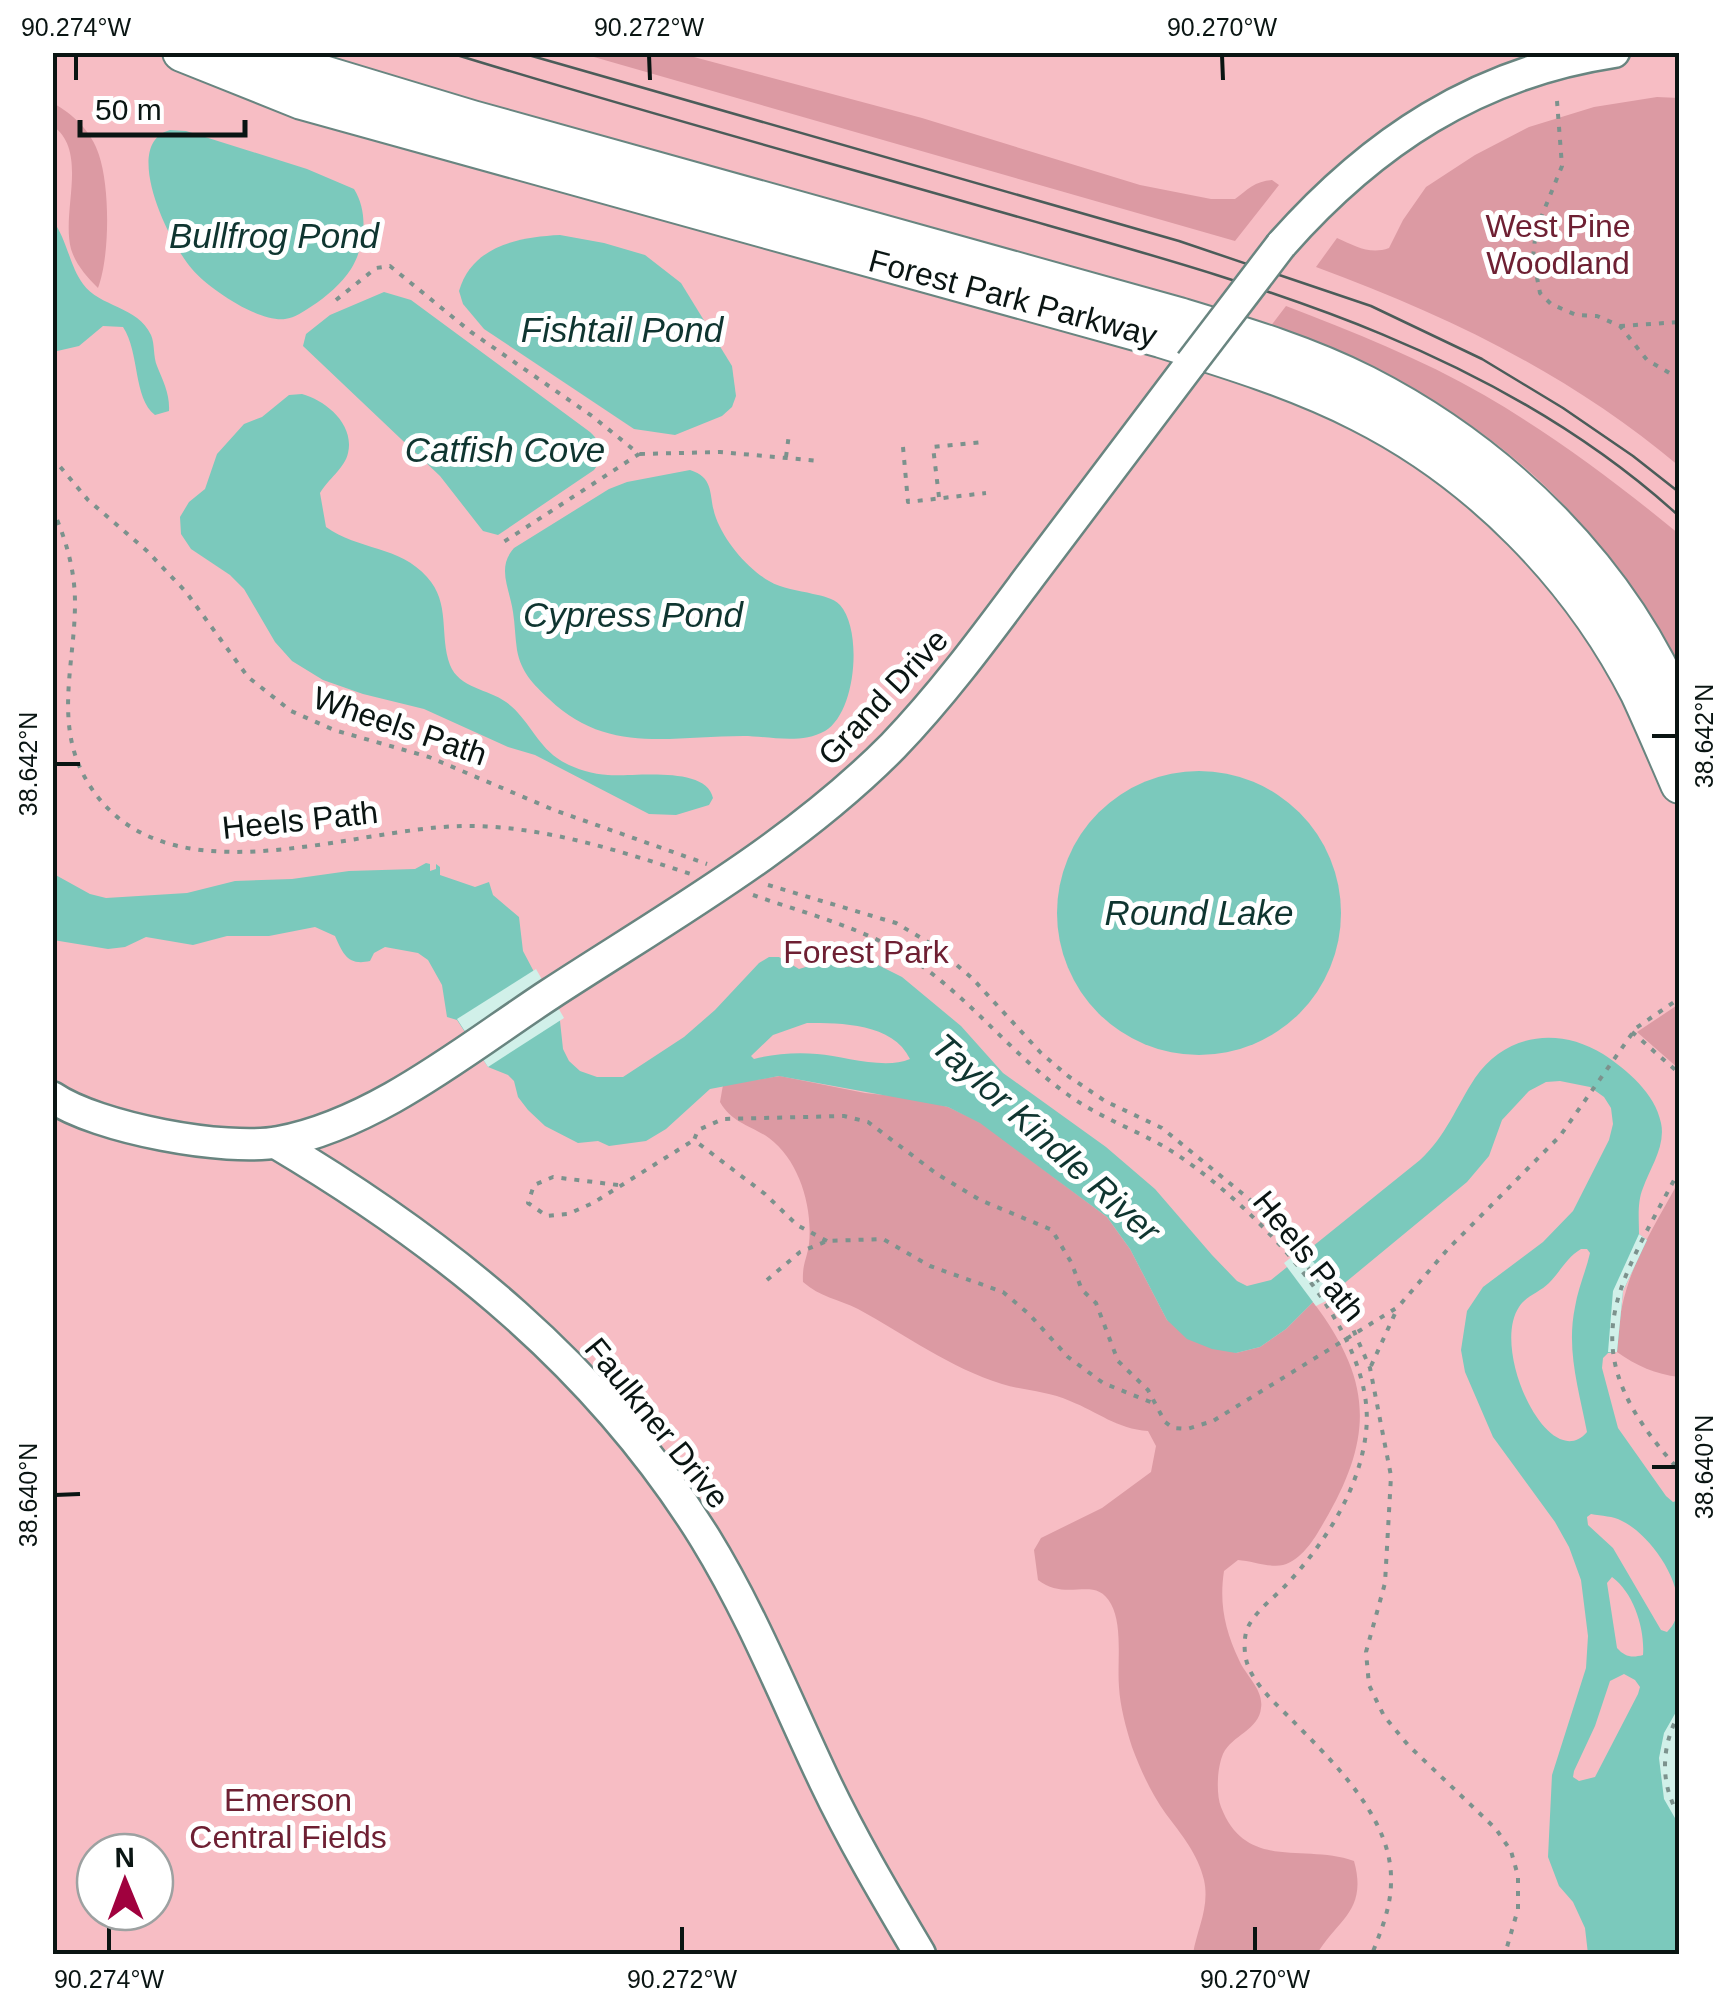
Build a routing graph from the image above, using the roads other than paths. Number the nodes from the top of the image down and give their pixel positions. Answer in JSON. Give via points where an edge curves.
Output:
{"nodes":[{"id":1,"x":247,"y":52,"type":"edge"},
{"id":2,"x":323,"y":52,"type":"edge"},
{"id":3,"x":1614,"y":52,"type":"edge"},
{"id":4,"x":185,"y":56,"type":"edge"},
{"id":5,"x":414,"y":104,"type":"junction"},
{"id":6,"x":1680,"y":716,"type":"edge"},
{"id":7,"x":1680,"y":784,"type":"edge"},
{"id":8,"x":58,"y":1105,"type":"edge"},
{"id":9,"x":276,"y":1143,"type":"junction"},
{"id":10,"x":920,"y":1954,"type":"edge"}],
"edges":[{"from":1,"to":5,"type":"main road","name":"Forest Park Parkway"},
{"from":2,"to":5,"type":"main road"},
{"from":3,"to":9,"type":"street","name":"Grand Drive","bridge":true,"via":[[1546,67],[1458,100],[1344,179],[1281,245],[952,679],[859,779],[756,860],[474,1044],[353,1118]]},
{"from":4,"to":7,"type":"main road","name":"Forest Park Parkway","via":[[338,110],[1161,338],[1362,413],[1462,477],[1546,557],[1611,644]]},
{"from":5,"to":6,"type":"main road","name":"Forest Park Parkway","via":[[1179,316],[1363,384],[1478,457],[1561,532],[1615,599]]},
{"from":8,"to":9,"type":"street","name":"Grand Drive","via":[[175,1136]]},
{"from":9,"to":10,"type":"street","name":"Faulkner Drive","via":[[382,1208],[476,1280],[565,1363],[643,1451],[680,1498],[756,1628],[826,1786]]}]}
